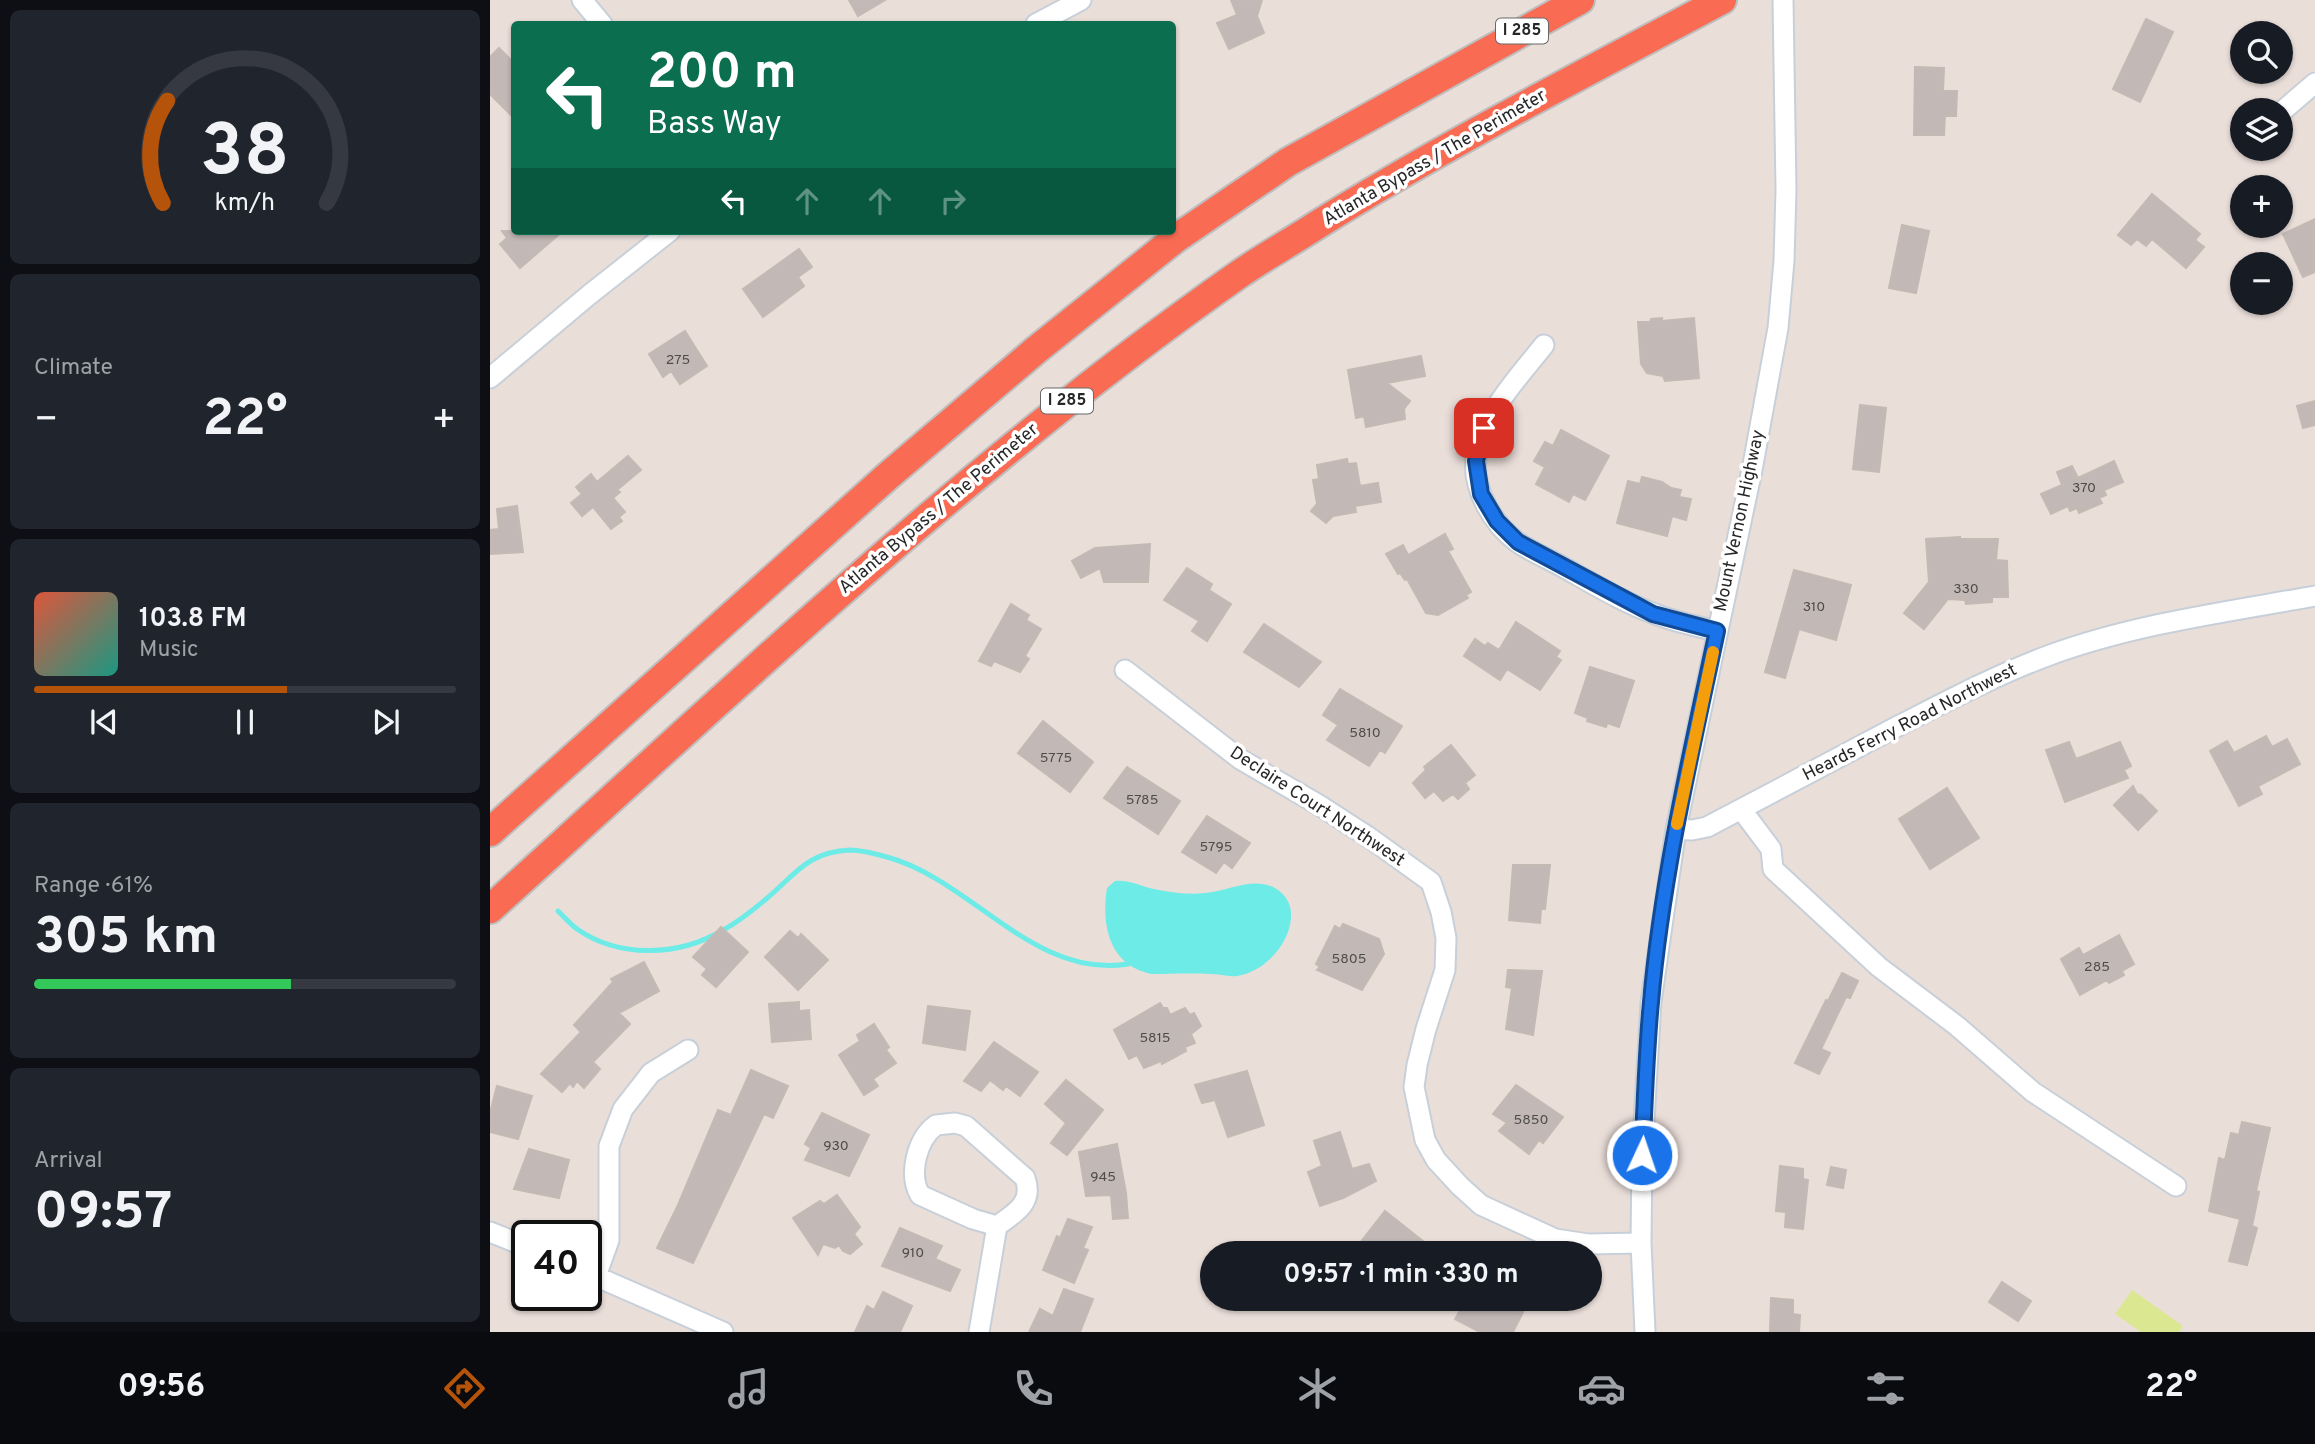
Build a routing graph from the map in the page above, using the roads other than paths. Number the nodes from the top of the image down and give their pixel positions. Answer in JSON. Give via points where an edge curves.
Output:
{"nodes":[{"id":1,"x":582,"y":0,"type":"edge"},
{"id":2,"x":1081,"y":0,"type":"edge"},
{"id":3,"x":1580,"y":0,"type":"edge"},
{"id":4,"x":1722,"y":0,"type":"edge"},
{"id":5,"x":1783,"y":0,"type":"edge"},
{"id":6,"x":600,"y":21,"type":"edge"},
{"id":7,"x":1042,"y":21,"type":"edge"},
{"id":8,"x":2315,"y":83,"type":"edge"},
{"id":9,"x":2293,"y":102,"type":"edge"},
{"id":10,"x":665,"y":235,"type":"edge"},
{"id":11,"x":1544,"y":345,"type":"dead end"},
{"id":12,"x":490,"y":378,"type":"edge"},
{"id":13,"x":2315,"y":596,"type":"edge"},
{"id":14,"x":1717,"y":631,"type":"junction"},
{"id":15,"x":1125,"y":670,"type":"dead end"},
{"id":16,"x":1741,"y":809,"type":"junction"},
{"id":17,"x":1676,"y":829,"type":"junction"},
{"id":18,"x":490,"y":832,"type":"edge"},
{"id":19,"x":490,"y":909,"type":"edge"},
{"id":20,"x":688,"y":1050,"type":"dead end"},
{"id":21,"x":2176,"y":1186,"type":"dead end"},
{"id":22,"x":998,"y":1226,"type":"junction"},
{"id":23,"x":490,"y":1232,"type":"edge"},
{"id":24,"x":511,"y":1241,"type":"edge"},
{"id":25,"x":1641,"y":1243,"type":"junction"},
{"id":26,"x":602,"y":1253,"type":"edge"},
{"id":27,"x":602,"y":1279,"type":"edge"},
{"id":28,"x":723,"y":1332,"type":"edge"},
{"id":29,"x":979,"y":1332,"type":"edge"},
{"id":30,"x":1645,"y":1332,"type":"edge"}],
"edges":[{"from":1,"to":6,"type":"street"},
{"from":2,"to":7,"type":"street"},
{"from":3,"to":18,"type":"highway","number":"I 285","via":[[1289,162],[1175,239],[889,475]]},
{"from":4,"to":19,"type":"highway","name":"Atlanta Bypass / The Perimeter","number":"I 285","via":[[1390,179],[1241,273],[1060,407],[940,506]]},
{"from":5,"to":14,"type":"street","name":"Mount Vernon Highway","via":[[1784,261],[1778,328]]},
{"from":8,"to":9,"type":"street"},
{"from":10,"to":12,"type":"street"},
{"from":11,"to":14,"type":"street","via":[[1484,428],[1476,461],[1487,506],[1518,542],[1584,579],[1653,614]]},
{"from":13,"to":16,"type":"street","name":"Heards Ferry Road Northwest","via":[[2175,622],[2052,654],[1961,694]]},
{"from":14,"to":17,"type":"street","name":"Mount Vernon Highway"},
{"from":15,"to":25,"type":"street","name":"Declaire Court Northwest","via":[[1240,760],[1319,805],[1431,882],[1446,939],[1445,970],[1414,1087],[1425,1140],[1436,1160],[1481,1205],[1555,1239]]},
{"from":16,"to":17,"type":"street","name":"Heards Ferry Road Northwest","via":[[1707,827]]},
{"from":16,"to":21,"type":"street","via":[[1771,849],[1773,869],[1879,967],[2033,1092]]},
{"from":17,"to":25,"type":"street","name":"Mount Vernon Highway","via":[[1651,1002]]},
{"from":20,"to":26,"type":"street","via":[[651,1073],[624,1109],[609,1146],[609,1240]]},
{"from":22,"to":22,"type":"street","via":[[920,1195],[916,1163],[923,1140],[936,1125],[955,1122],[966,1126],[1025,1178],[1027,1198],[1022,1208]]},
{"from":22,"to":29,"type":"street"},
{"from":23,"to":24,"type":"street"},
{"from":25,"to":30,"type":"street","name":"Mount Vernon Highway"},
{"from":27,"to":28,"type":"street"}]}
